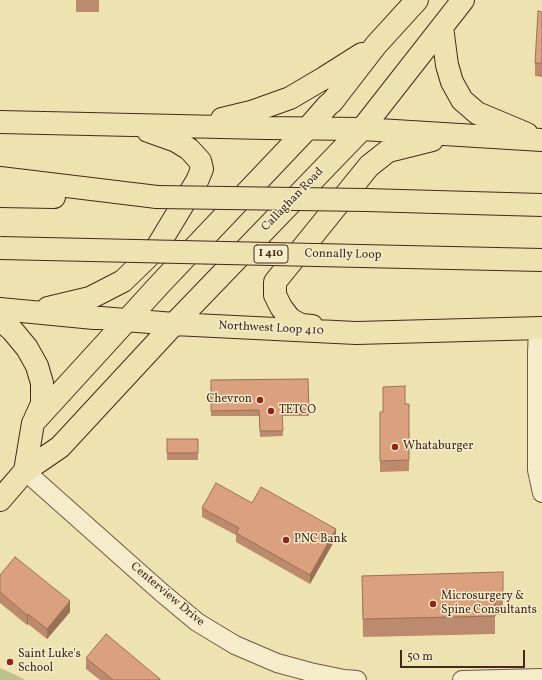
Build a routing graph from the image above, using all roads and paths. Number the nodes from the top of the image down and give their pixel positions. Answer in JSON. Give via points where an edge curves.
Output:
{"nodes":[{"id":1,"x":417,"y":0,"type":"edge"},
{"id":2,"x":463,"y":0,"type":"edge"},
{"id":3,"x":442,"y":27,"type":"junction"},
{"id":4,"x":376,"y":45,"type":"junction"},
{"id":5,"x":0,"y":122,"type":"edge"},
{"id":6,"x":133,"y":125,"type":"junction"},
{"id":7,"x":188,"y":126,"type":"junction"},
{"id":8,"x":308,"y":129,"type":"junction"},
{"id":9,"x":362,"y":129,"type":"junction"},
{"id":10,"x":454,"y":135,"type":"junction"},
{"id":11,"x":542,"y":140,"type":"edge"},
{"id":12,"x":0,"y":178,"type":"edge"},
{"id":13,"x":0,"y":196,"type":"edge"},
{"id":14,"x":157,"y":197,"type":"junction"},
{"id":15,"x":542,"y":204,"type":"edge"},
{"id":16,"x":0,"y":248,"type":"edge"},
{"id":17,"x":542,"y":260,"type":"edge"},
{"id":18,"x":0,"y":309,"type":"edge"},
{"id":19,"x":32,"y":312,"type":"junction"},
{"id":20,"x":0,"y":320,"type":"edge"},
{"id":21,"x":127,"y":320,"type":"junction"},
{"id":22,"x":174,"y":324,"type":"junction"},
{"id":23,"x":540,"y":328,"type":"edge"},
{"id":24,"x":356,"y":333,"type":"junction"},
{"id":25,"x":34,"y":423,"type":"junction"},
{"id":26,"x":25,"y":471,"type":"junction"},
{"id":27,"x":542,"y":493,"type":"edge"},
{"id":28,"x":0,"y":500,"type":"edge"},
{"id":29,"x":542,"y":678,"type":"edge"},
{"id":30,"x":357,"y":680,"type":"edge"},
{"id":31,"x":462,"y":680,"type":"edge"}],
"edges":[{"from":1,"to":4,"type":"main road"},
{"from":2,"to":3,"type":"main road","name":"Callaghan Road"},
{"from":3,"to":9,"type":"main road","name":"Callaghan Road"},
{"from":3,"to":11,"type":"main road","via":[[447,65],[452,82],[462,100],[477,113]]},
{"from":4,"to":7,"type":"main road","via":[[290,98],[251,112]]},
{"from":4,"to":8,"type":"main road"},
{"from":5,"to":6,"type":"main road"},
{"from":6,"to":7,"type":"main road"},
{"from":6,"to":19,"type":"main road","via":[[176,141],[188,150],[200,161],[202,169],[198,181],[156,249],[123,281],[90,298]]},
{"from":7,"to":8,"type":"main road"},
{"from":8,"to":9,"type":"main road"},
{"from":8,"to":21,"type":"main road"},
{"from":9,"to":10,"type":"main road"},
{"from":9,"to":22,"type":"main road","name":"Callaghan Road"},
{"from":10,"to":11,"type":"main road"},
{"from":10,"to":24,"type":"main road","via":[[388,151],[369,166],[275,282],[275,295],[290,319],[301,325]]},
{"from":12,"to":14,"type":"main road"},
{"from":13,"to":14,"type":"main road"},
{"from":14,"to":15,"type":"main road","bridge":true},
{"from":16,"to":17,"type":"main road","name":"Connally Loop","number":"I 410","bridge":true},
{"from":18,"to":19,"type":"main road","name":"Northwest Loop 410"},
{"from":19,"to":21,"type":"main road","name":"Northwest Loop 410"},
{"from":20,"to":25,"type":"main road","via":[[27,348],[37,366],[42,384],[42,404]]},
{"from":21,"to":22,"type":"main road","name":"Northwest Loop 410"},
{"from":21,"to":25,"type":"main road"},
{"from":22,"to":24,"type":"main road","name":"Northwest Loop 410"},
{"from":22,"to":26,"type":"main road","name":"Callaghan Road","via":[[60,448]]},
{"from":23,"to":24,"type":"main road","name":"Northwest Loop 410"},
{"from":23,"to":27,"type":"street","via":[[537,361],[537,470]]},
{"from":25,"to":26,"type":"main road"},
{"from":26,"to":28,"type":"main road","name":"Callaghan Road"},
{"from":26,"to":30,"type":"street","name":"Centerview Drive","via":[[198,622],[235,645],[277,663]]},
{"from":29,"to":31,"type":"street"}]}
